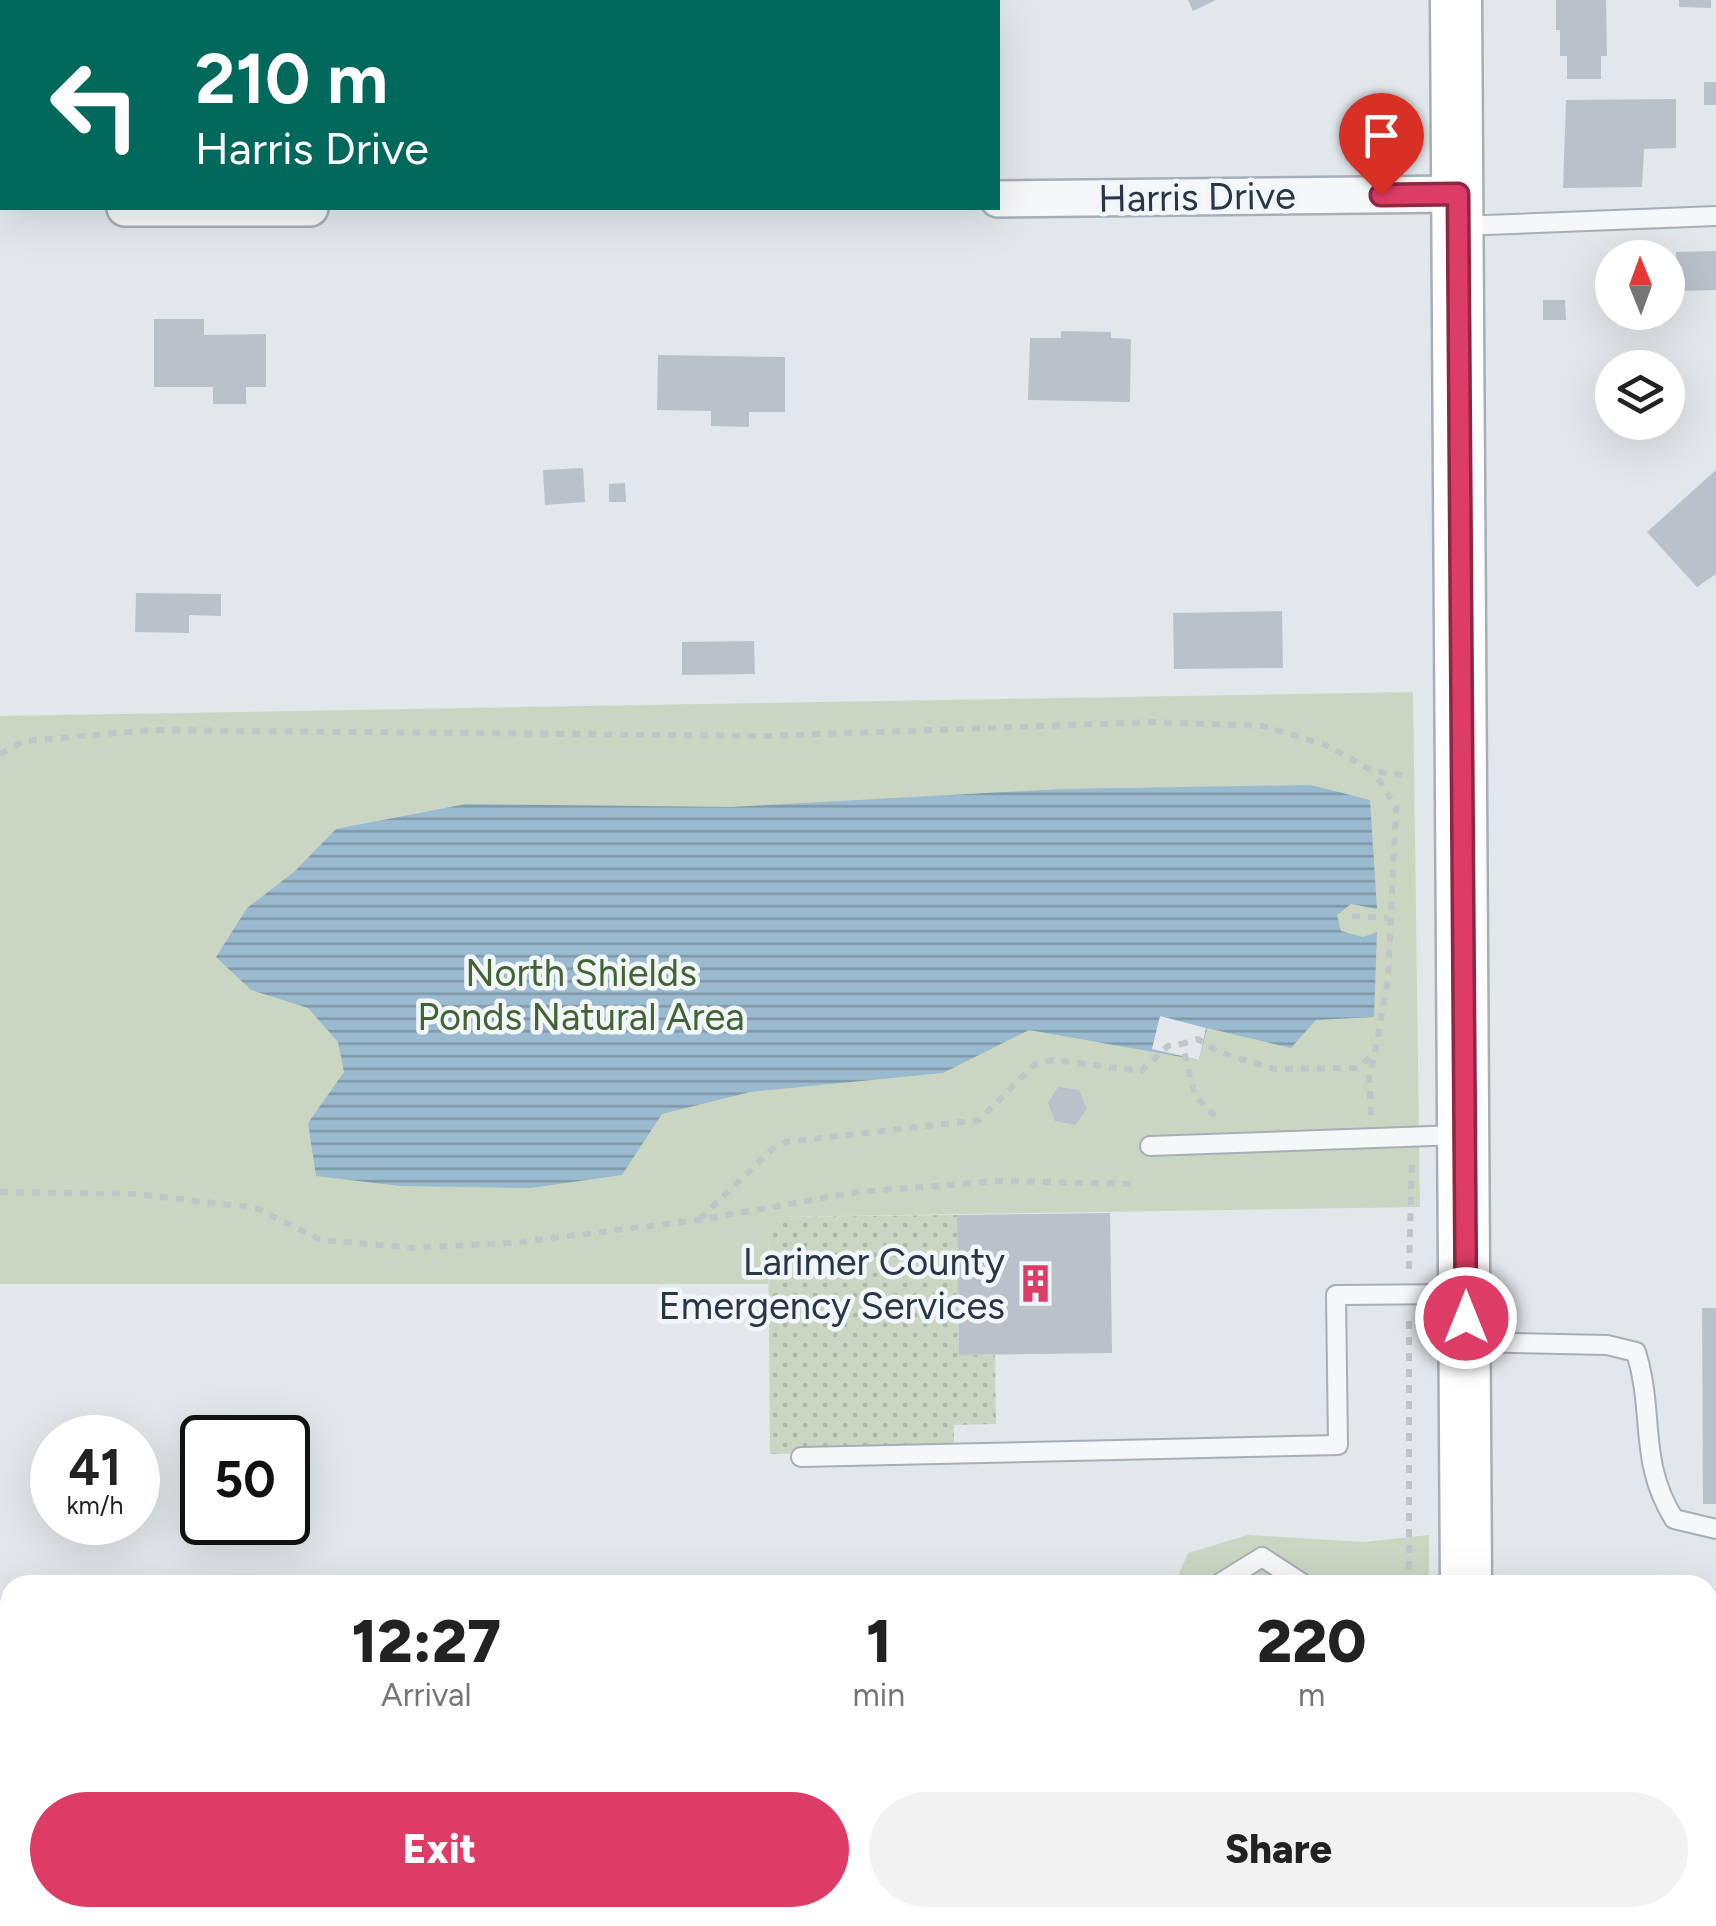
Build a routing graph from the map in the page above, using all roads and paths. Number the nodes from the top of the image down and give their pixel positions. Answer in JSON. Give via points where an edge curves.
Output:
{"nodes":[{"id":1,"x":1456,"y":0,"type":"edge"},
{"id":2,"x":1000,"y":200,"type":"edge"},
{"id":3,"x":1458,"y":210,"type":"junction"},
{"id":4,"x":1716,"y":216,"type":"edge"},
{"id":5,"x":0,"y":754,"type":"edge"},
{"id":6,"x":1373,"y":771,"type":"junction"},
{"id":7,"x":1409,"y":776,"type":"dead end"},
{"id":8,"x":1352,"y":916,"type":"dead end"},
{"id":9,"x":1388,"y":918,"type":"junction"},
{"id":10,"x":1182,"y":1044,"type":"junction"},
{"id":11,"x":1228,"y":1121,"type":"dead end"},
{"id":12,"x":1466,"y":1135,"type":"junction"},
{"id":13,"x":1150,"y":1146,"type":"dead end"},
{"id":14,"x":1136,"y":1184,"type":"dead end"},
{"id":15,"x":0,"y":1192,"type":"edge"},
{"id":16,"x":699,"y":1220,"type":"junction"},
{"id":17,"x":1466,"y":1318,"type":"junction"},
{"id":18,"x":801,"y":1457,"type":"dead end"},
{"id":19,"x":1716,"y":1529,"type":"edge"},
{"id":20,"x":1232,"y":1575,"type":"edge"},
{"id":21,"x":1290,"y":1575,"type":"edge"},
{"id":22,"x":1466,"y":1575,"type":"edge"}],
"edges":[{"from":1,"to":3,"type":"main road"},
{"from":2,"to":3,"type":"street","name":"Harris Drive"},
{"from":3,"to":4,"type":"lane"},
{"from":3,"to":12,"type":"main road"},
{"from":5,"to":6,"type":"path","via":[[25,741],[152,730],[768,736],[1154,722],[1263,726],[1326,746]]},
{"from":6,"to":7,"type":"path"},
{"from":6,"to":9,"type":"path","via":[[1396,808]]},
{"from":8,"to":9,"type":"path"},
{"from":9,"to":10,"type":"path","via":[[1388,979],[1375,1053],[1357,1068],[1275,1068],[1198,1040]]},
{"from":10,"to":11,"type":"path","via":[[1195,1096],[1213,1116]]},
{"from":10,"to":16,"type":"path","via":[[1168,1046],[1141,1072],[1053,1060],[1034,1064],[978,1120],[786,1142]]},
{"from":12,"to":13,"type":"lane"},
{"from":12,"to":17,"type":"main road"},
{"from":14,"to":16,"type":"path","via":[[1000,1182],[857,1192]]},
{"from":15,"to":16,"type":"path","via":[[136,1194],[256,1208],[321,1240],[414,1248]]},
{"from":17,"to":18,"type":"lane","via":[[1336,1296],[1338,1444]]},
{"from":17,"to":19,"type":"lane","via":[[1636,1352],[1656,1490],[1674,1519]]},
{"from":17,"to":22,"type":"main road"},
{"from":20,"to":21,"type":"lane","via":[[1262,1557]]}]}
